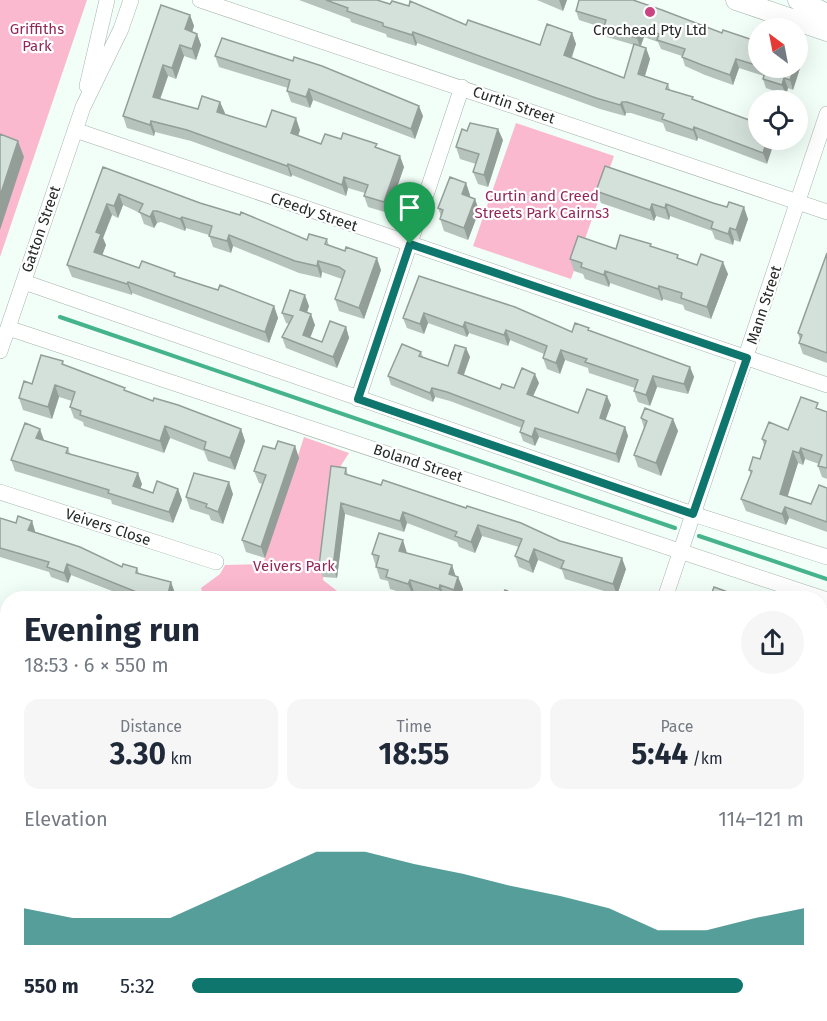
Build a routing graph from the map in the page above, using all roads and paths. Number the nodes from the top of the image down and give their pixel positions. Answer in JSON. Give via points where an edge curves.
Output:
{"nodes":[{"id":1,"x":107,"y":0,"type":"edge"},
{"id":2,"x":131,"y":0,"type":"edge"},
{"id":3,"x":200,"y":0,"type":"edge"},
{"id":4,"x":736,"y":0,"type":"edge"},
{"id":5,"x":798,"y":0,"type":"edge"},
{"id":6,"x":814,"y":0,"type":"edge"},
{"id":7,"x":827,"y":4,"type":"edge"},
{"id":8,"x":827,"y":14,"type":"edge"},
{"id":9,"x":827,"y":31,"type":"edge"},
{"id":10,"x":462,"y":87,"type":"junction"},
{"id":11,"x":83,"y":106,"type":"junction"},
{"id":12,"x":827,"y":114,"type":"edge"},
{"id":13,"x":75,"y":130,"type":"junction"},
{"id":14,"x":797,"y":202,"type":"junction"},
{"id":15,"x":827,"y":212,"type":"edge"},
{"id":16,"x":410,"y":244,"type":"junction"},
{"id":17,"x":24,"y":282,"type":"junction"},
{"id":18,"x":8,"y":328,"type":"junction"},
{"id":19,"x":0,"y":351,"type":"edge"},
{"id":20,"x":747,"y":358,"type":"junction"},
{"id":21,"x":827,"y":385,"type":"edge"},
{"id":22,"x":358,"y":399,"type":"junction"},
{"id":23,"x":0,"y":492,"type":"edge"},
{"id":24,"x":693,"y":514,"type":"junction"},
{"id":25,"x":682,"y":550,"type":"junction"},
{"id":26,"x":827,"y":557,"type":"edge"},
{"id":27,"x":216,"y":562,"type":"dead end"},
{"id":28,"x":667,"y":591,"type":"edge"},
{"id":29,"x":801,"y":591,"type":"edge"}],
"edges":[{"from":1,"to":11,"type":"street","name":"Gatton Street"},
{"from":2,"to":11,"type":"street","name":"Gatton Street"},
{"from":3,"to":10,"type":"street","name":"Curtin Street"},
{"from":4,"to":9,"type":"main road"},
{"from":5,"to":8,"type":"main road"},
{"from":6,"to":7,"type":"main road"},
{"from":10,"to":14,"type":"street","name":"Curtin Street"},
{"from":10,"to":16,"type":"street"},
{"from":11,"to":13,"type":"street","name":"Gatton Street"},
{"from":12,"to":14,"type":"street","name":"Mann Street"},
{"from":13,"to":16,"type":"street","name":"Creedy Street"},
{"from":13,"to":17,"type":"street","name":"Gatton Street"},
{"from":14,"to":15,"type":"street","name":"Curtin Street"},
{"from":14,"to":20,"type":"street","name":"Mann Street"},
{"from":16,"to":20,"type":"street","name":"Creedy Street"},
{"from":16,"to":22,"type":"street"},
{"from":17,"to":18,"type":"street","name":"Gatton Street"},
{"from":17,"to":22,"type":"street"},
{"from":18,"to":19,"type":"street","name":"Gatton Street"},
{"from":18,"to":25,"type":"street","name":"Boland Street"},
{"from":20,"to":21,"type":"street","name":"Creedy Street"},
{"from":20,"to":24,"type":"street","name":"Mann Street"},
{"from":22,"to":24,"type":"street"},
{"from":23,"to":27,"type":"street","name":"Veivers Close"},
{"from":24,"to":25,"type":"street","name":"Mann Street"},
{"from":24,"to":26,"type":"street"},
{"from":25,"to":28,"type":"street","name":"Mann Street"},
{"from":25,"to":29,"type":"street","name":"Boland Street"}]}
